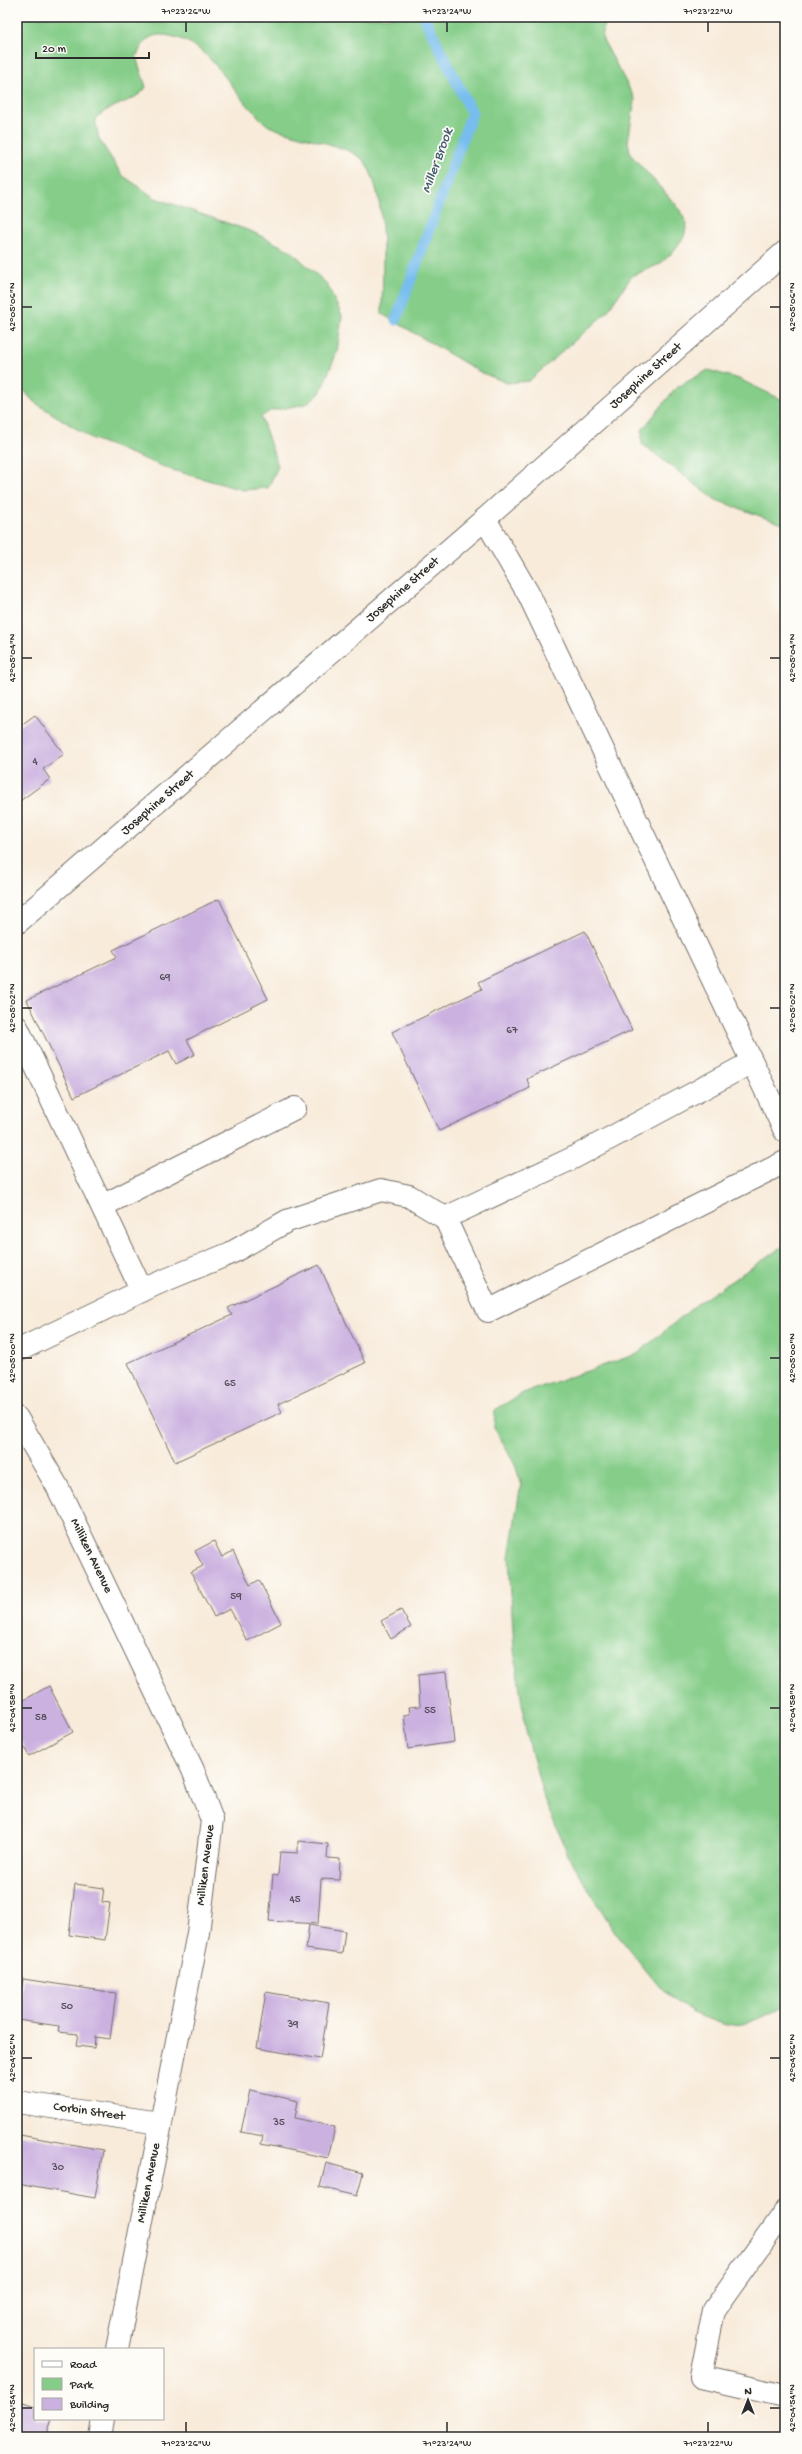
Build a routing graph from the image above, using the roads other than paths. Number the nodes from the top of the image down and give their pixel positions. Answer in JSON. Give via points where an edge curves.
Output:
{"nodes":[{"id":1,"x":785,"y":252,"type":"edge"},
{"id":2,"x":485,"y":519,"type":"junction"},
{"id":3,"x":17,"y":923,"type":"edge"},
{"id":4,"x":17,"y":1027,"type":"edge"},
{"id":5,"x":752,"y":1062,"type":"junction"},
{"id":6,"x":295,"y":1108,"type":"dead end"},
{"id":7,"x":785,"y":1131,"type":"edge"},
{"id":8,"x":785,"y":1162,"type":"edge"},
{"id":9,"x":102,"y":1206,"type":"junction"},
{"id":10,"x":445,"y":1218,"type":"junction"},
{"id":11,"x":142,"y":1291,"type":"junction"},
{"id":12,"x":17,"y":1352,"type":"edge"},
{"id":13,"x":17,"y":1418,"type":"edge"},
{"id":14,"x":17,"y":2102,"type":"edge"},
{"id":15,"x":160,"y":2122,"type":"junction"},
{"id":16,"x":785,"y":2211,"type":"edge"},
{"id":17,"x":117,"y":2348,"type":"edge"},
{"id":18,"x":785,"y":2396,"type":"edge"},
{"id":19,"x":103,"y":2420,"type":"edge"},
{"id":20,"x":100,"y":2437,"type":"edge"}],
"edges":[{"from":1,"to":2,"type":"street","name":"Josephine Street"},
{"from":2,"to":3,"type":"street","name":"Josephine Street"},
{"from":2,"to":5,"type":"street","via":[[529,595]]},
{"from":4,"to":9,"type":"street"},
{"from":5,"to":7,"type":"street"},
{"from":5,"to":10,"type":"street","via":[[574,1158]]},
{"from":6,"to":9,"type":"street"},
{"from":8,"to":10,"type":"street","via":[[488,1311]]},
{"from":9,"to":11,"type":"street"},
{"from":10,"to":11,"type":"street","via":[[409,1196],[381,1190],[287,1221],[231,1253]]},
{"from":11,"to":12,"type":"street"},
{"from":13,"to":15,"type":"street","name":"Milliken Avenue","via":[[60,1493],[193,1770],[212,1820],[198,1933]]},
{"from":14,"to":15,"type":"street","name":"Corbin Street"},
{"from":15,"to":17,"type":"street","name":"Milliken Avenue"},
{"from":16,"to":18,"type":"street","via":[[714,2310],[701,2377]]},
{"from":19,"to":20,"type":"street"}]}
